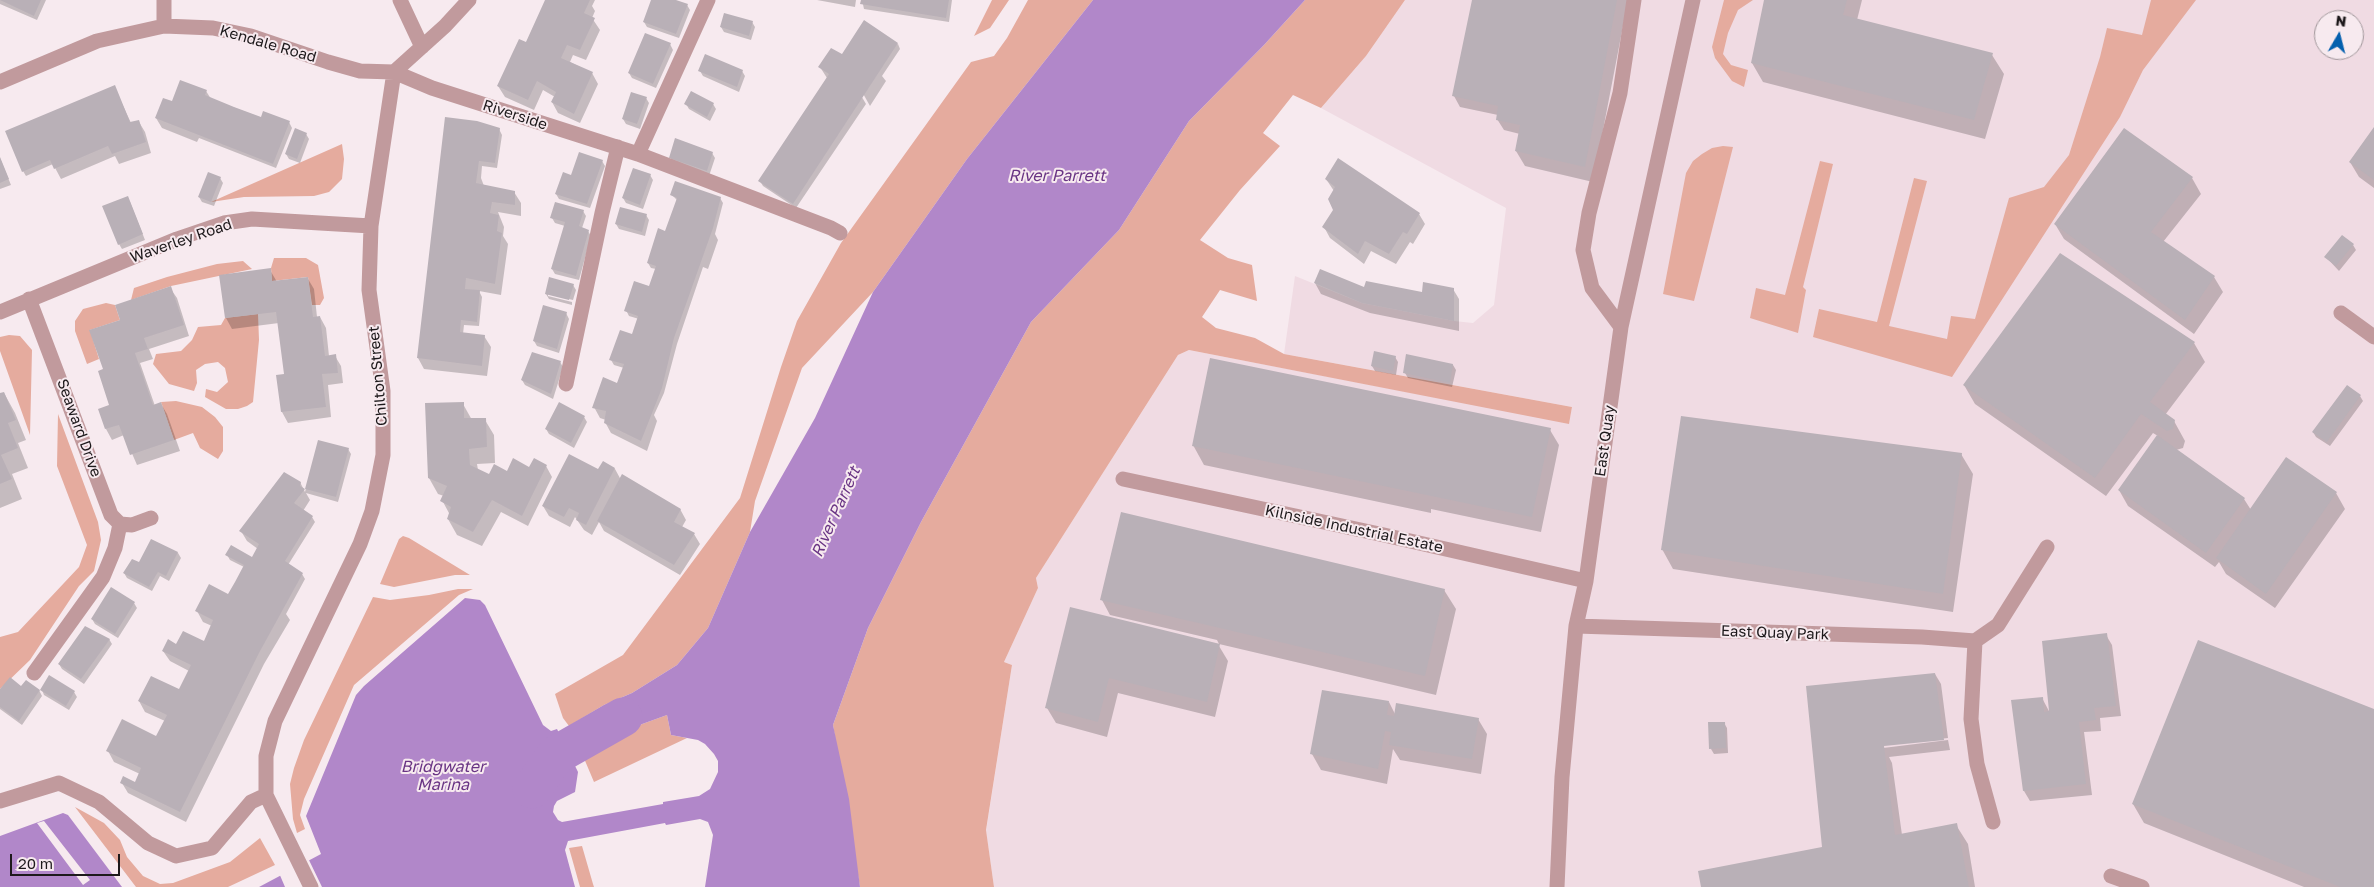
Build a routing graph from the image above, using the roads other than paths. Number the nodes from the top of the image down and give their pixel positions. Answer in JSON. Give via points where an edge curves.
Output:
{"nodes":[{"id":1,"x":164,"y":0,"type":"edge"},
{"id":2,"x":400,"y":0,"type":"edge"},
{"id":3,"x":469,"y":0,"type":"edge"},
{"id":4,"x":708,"y":0,"type":"edge"},
{"id":5,"x":1634,"y":0,"type":"edge"},
{"id":6,"x":1693,"y":0,"type":"edge"},
{"id":7,"x":164,"y":26,"type":"junction"},
{"id":8,"x":422,"y":47,"type":"junction"},
{"id":9,"x":394,"y":72,"type":"junction"},
{"id":10,"x":0,"y":82,"type":"edge"},
{"id":11,"x":618,"y":147,"type":"junction"},
{"id":12,"x":638,"y":154,"type":"junction"},
{"id":13,"x":371,"y":226,"type":"junction"},
{"id":14,"x":840,"y":233,"type":"dead end"},
{"id":15,"x":29,"y":300,"type":"junction"},
{"id":16,"x":0,"y":312,"type":"edge"},
{"id":17,"x":2341,"y":313,"type":"dead end"},
{"id":18,"x":1621,"y":327,"type":"junction"},
{"id":19,"x":2374,"y":336,"type":"edge"},
{"id":20,"x":566,"y":384,"type":"dead end"},
{"id":21,"x":1123,"y":479,"type":"dead end"},
{"id":22,"x":151,"y":518,"type":"dead end"},
{"id":23,"x":120,"y":524,"type":"junction"},
{"id":24,"x":2046,"y":547,"type":"dead end"},
{"id":25,"x":1586,"y":581,"type":"junction"},
{"id":26,"x":1576,"y":626,"type":"junction"},
{"id":27,"x":1974,"y":641,"type":"junction"},
{"id":28,"x":34,"y":673,"type":"dead end"},
{"id":29,"x":266,"y":794,"type":"junction"},
{"id":30,"x":0,"y":801,"type":"edge"},
{"id":31,"x":1993,"y":822,"type":"dead end"},
{"id":32,"x":2111,"y":876,"type":"dead end"},
{"id":33,"x":311,"y":887,"type":"edge"},
{"id":34,"x":1557,"y":887,"type":"edge"},
{"id":35,"x":2142,"y":887,"type":"edge"}],
"edges":[{"from":1,"to":7,"type":"street"},
{"from":2,"to":8,"type":"street"},
{"from":3,"to":8,"type":"street"},
{"from":4,"to":12,"type":"street"},
{"from":5,"to":18,"type":"street","via":[[1620,93],[1583,250],[1592,288]]},
{"from":6,"to":18,"type":"street","name":"East Quay"},
{"from":7,"to":9,"type":"street","name":"Kendale Road","via":[[213,28],[251,36],[360,70]]},
{"from":7,"to":10,"type":"street","name":"Kendale Road","via":[[97,42]]},
{"from":8,"to":9,"type":"street"},
{"from":9,"to":11,"type":"street","name":"Riverside","via":[[432,88]]},
{"from":9,"to":13,"type":"street","name":"Chilton Street"},
{"from":11,"to":12,"type":"street","name":"Riverside"},
{"from":11,"to":20,"type":"street"},
{"from":12,"to":14,"type":"street","name":"Riverside"},
{"from":13,"to":15,"type":"street","name":"Waverley Road","via":[[268,220],[224,223]]},
{"from":13,"to":29,"type":"street","name":"Chilton Street","via":[[369,290],[383,391],[382,455],[372,510],[360,544],[275,722],[266,756]]},
{"from":15,"to":16,"type":"street","name":"Waverley Road"},
{"from":15,"to":23,"type":"street","name":"Seaward Drive","via":[[111,515]]},
{"from":17,"to":19,"type":"street"},
{"from":18,"to":25,"type":"street","name":"East Quay"},
{"from":21,"to":25,"type":"street","name":"Kilnside Industrial Estate"},
{"from":22,"to":23,"type":"street","via":[[132,525]]},
{"from":23,"to":28,"type":"street","via":[[103,577]]},
{"from":24,"to":27,"type":"street","via":[[1998,625]]},
{"from":25,"to":26,"type":"street","name":"East Quay"},
{"from":26,"to":27,"type":"street","name":"East Quay Park"},
{"from":26,"to":34,"type":"street","name":"East Quay","via":[[1562,777]]},
{"from":27,"to":31,"type":"street","via":[[1971,719],[1976,764]]},
{"from":29,"to":30,"type":"street","via":[[251,802],[212,848],[176,856],[148,843],[99,802],[59,783]]},
{"from":29,"to":33,"type":"street","name":"Chilton Street"},
{"from":32,"to":35,"type":"street"}]}
